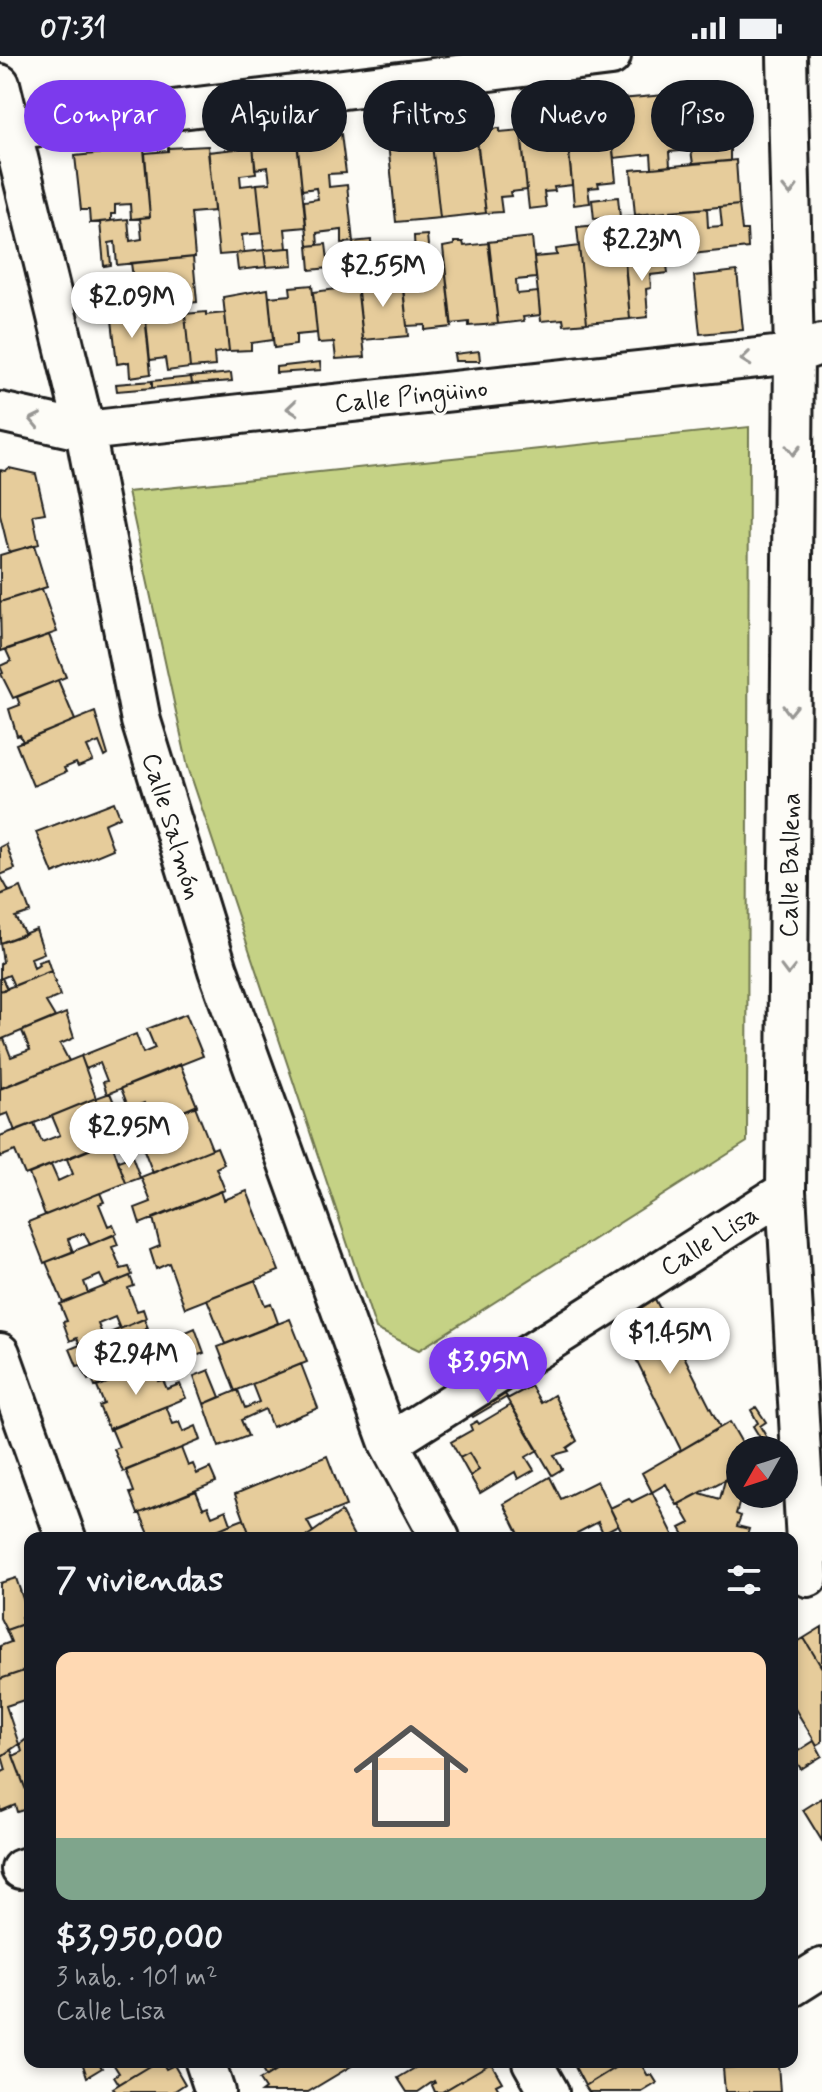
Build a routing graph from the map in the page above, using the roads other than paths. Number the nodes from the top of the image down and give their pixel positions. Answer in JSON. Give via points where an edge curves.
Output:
{"nodes":[{"id":1,"x":611,"y":56,"type":"edge"},
{"id":2,"x":787,"y":56,"type":"edge"},
{"id":3,"x":0,"y":84,"type":"edge"},
{"id":4,"x":10,"y":130,"type":"junction"},
{"id":5,"x":808,"y":349,"type":"edge"},
{"id":6,"x":0,"y":412,"type":"edge"},
{"id":7,"x":85,"y":431,"type":"junction"},
{"id":8,"x":786,"y":1191,"type":"junction"},
{"id":9,"x":0,"y":1353,"type":"edge"},
{"id":10,"x":389,"y":1443,"type":"junction"},
{"id":11,"x":64,"y":1532,"type":"edge"},
{"id":12,"x":437,"y":1532,"type":"edge"},
{"id":13,"x":807,"y":1577,"type":"edge"},
{"id":14,"x":822,"y":1968,"type":"edge"},
{"id":15,"x":798,"y":1983,"type":"edge"},
{"id":16,"x":207,"y":2068,"type":"edge"},
{"id":17,"x":535,"y":2068,"type":"edge"},
{"id":18,"x":215,"y":2092,"type":"edge"},
{"id":19,"x":549,"y":2092,"type":"edge"}],
"edges":[{"from":1,"to":4,"type":"street"},
{"from":2,"to":5,"type":"street","name":"Calle Ballena","one_way":true},
{"from":3,"to":4,"type":"street","name":"Calle Salmón"},
{"from":4,"to":7,"type":"street","name":"Calle Salmón"},
{"from":5,"to":7,"type":"street","name":"Calle Pingüino","one_way":true},
{"from":5,"to":8,"type":"street","name":"Calle Ballena","one_way":true},
{"from":7,"to":6,"type":"street","name":"Calle Pingüino","one_way":true},
{"from":7,"to":10,"type":"street","name":"Calle Salmón","via":[[141,721],[218,970]]},
{"from":8,"to":10,"type":"street","name":"Calle Lisa"},
{"from":8,"to":13,"type":"street","name":"Calle Ballena"},
{"from":9,"to":11,"type":"street"},
{"from":10,"to":12,"type":"street","name":"Calle Salmón"},
{"from":14,"to":15,"type":"street"},
{"from":16,"to":18,"type":"street"},
{"from":17,"to":19,"type":"street"}]}
